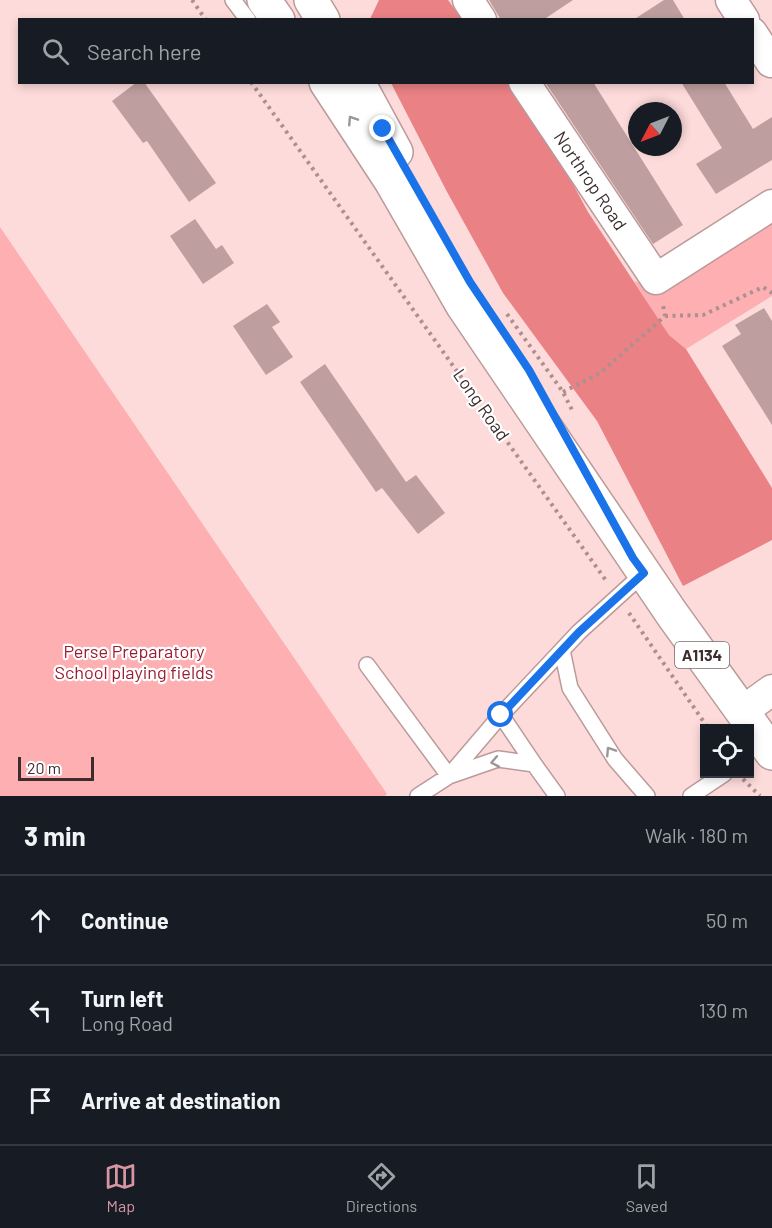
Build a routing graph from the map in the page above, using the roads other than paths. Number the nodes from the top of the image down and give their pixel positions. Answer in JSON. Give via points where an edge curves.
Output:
{"nodes":[{"id":1,"x":233,"y":0,"type":"edge"},
{"id":2,"x":264,"y":0,"type":"edge"},
{"id":3,"x":311,"y":0,"type":"edge"},
{"id":4,"x":468,"y":0,"type":"edge"},
{"id":5,"x":731,"y":0,"type":"edge"},
{"id":6,"x":246,"y":18,"type":"edge"},
{"id":7,"x":277,"y":18,"type":"edge"},
{"id":8,"x":322,"y":18,"type":"edge"},
{"id":9,"x":480,"y":18,"type":"edge"},
{"id":10,"x":743,"y":18,"type":"edge"},
{"id":11,"x":754,"y":35,"type":"edge"},
{"id":12,"x":771,"y":62,"type":"edge"},
{"id":13,"x":327,"y":84,"type":"edge"},
{"id":14,"x":359,"y":84,"type":"edge"},
{"id":15,"x":525,"y":84,"type":"edge"},
{"id":16,"x":772,"y":205,"type":"edge"},
{"id":17,"x":639,"y":566,"type":"junction"},
{"id":18,"x":562,"y":650,"type":"junction"},
{"id":19,"x":367,"y":665,"type":"dead end"},
{"id":20,"x":772,"y":690,"type":"edge"},
{"id":21,"x":743,"y":711,"type":"junction"},
{"id":22,"x":501,"y":715,"type":"junction"},
{"id":23,"x":763,"y":751,"type":"edge"},
{"id":24,"x":534,"y":764,"type":"junction"},
{"id":25,"x":449,"y":776,"type":"junction"},
{"id":26,"x":718,"y":778,"type":"edge"},
{"id":27,"x":426,"y":794,"type":"edge"},
{"id":28,"x":557,"y":796,"type":"edge"},
{"id":29,"x":647,"y":796,"type":"edge"},
{"id":30,"x":691,"y":796,"type":"edge"}],
"edges":[{"from":1,"to":6,"type":"lane"},
{"from":2,"to":7,"type":"main road"},
{"from":3,"to":8,"type":"main road"},
{"from":4,"to":9,"type":"street"},
{"from":5,"to":10,"type":"street"},
{"from":11,"to":12,"type":"street"},
{"from":17,"to":13,"type":"main road","number":"A1134","one_way":true,"via":[[463,306],[391,181]]},
{"from":14,"to":17,"type":"main road","number":"A1134","via":[[470,282],[529,370]]},
{"from":15,"to":16,"type":"street","name":"Northrop Road","via":[[656,279]]},
{"from":17,"to":18,"type":"lane","via":[[618,597]]},
{"from":17,"to":21,"type":"main road","number":"A1134"},
{"from":18,"to":22,"type":"lane"},
{"from":29,"to":18,"type":"lane","one_way":true,"via":[[615,759],[570,688]]},
{"from":19,"to":25,"type":"lane"},
{"from":20,"to":21,"type":"street"},
{"from":21,"to":23,"type":"main road","number":"A1134"},
{"from":22,"to":24,"type":"lane"},
{"from":22,"to":25,"type":"lane"},
{"from":24,"to":25,"type":"lane","one_way":true,"via":[[498,759]]},
{"from":24,"to":28,"type":"lane"},
{"from":25,"to":27,"type":"lane"},
{"from":26,"to":30,"type":"lane"}]}
